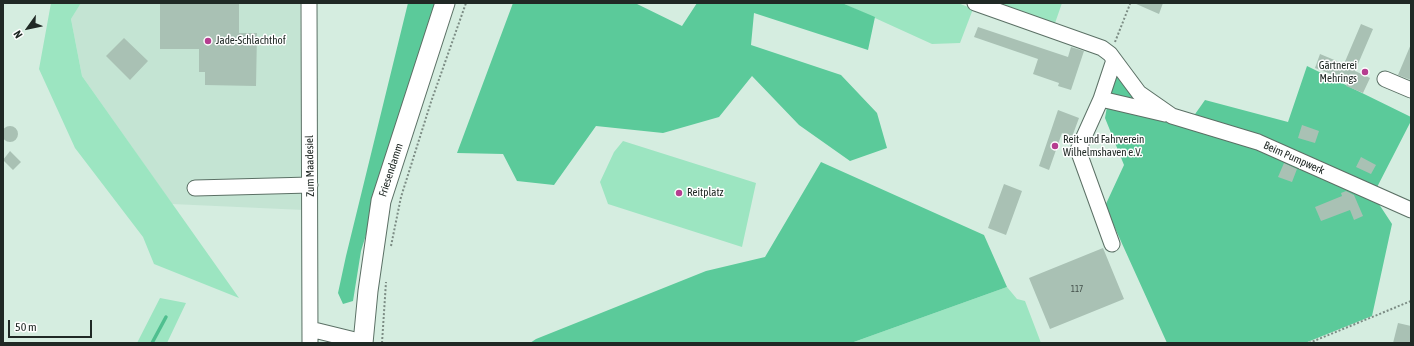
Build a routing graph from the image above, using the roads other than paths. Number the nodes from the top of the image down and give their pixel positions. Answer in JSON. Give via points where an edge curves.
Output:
{"nodes":[{"id":1,"x":309,"y":3,"type":"edge"},
{"id":2,"x":446,"y":3,"type":"edge"},
{"id":3,"x":974,"y":3,"type":"edge"},
{"id":4,"x":1112,"y":57,"type":"junction"},
{"id":5,"x":1385,"y":79,"type":"dead end"},
{"id":6,"x":1411,"y":90,"type":"edge"},
{"id":7,"x":1101,"y":100,"type":"junction"},
{"id":8,"x":1172,"y":116,"type":"junction"},
{"id":9,"x":310,"y":186,"type":"junction"},
{"id":10,"x":195,"y":188,"type":"dead end"},
{"id":11,"x":1411,"y":210,"type":"edge"},
{"id":12,"x":1112,"y":244,"type":"dead end"},
{"id":13,"x":310,"y":336,"type":"edge"},
{"id":14,"x":370,"y":343,"type":"edge"}],
"edges":[{"from":1,"to":9,"type":"street","name":"Zum Maadesiel"},
{"from":2,"to":14,"type":"main road","name":"Friesendamm","via":[[381,201],[368,291]]},
{"from":3,"to":4,"type":"street","name":"Beim Pumpwerk","via":[[1102,48]]},
{"from":4,"to":7,"type":"street"},
{"from":4,"to":8,"type":"street","name":"Beim Pumpwerk","via":[[1139,93]]},
{"from":5,"to":6,"type":"street"},
{"from":7,"to":8,"type":"street","name":"Beim Pumpwerk"},
{"from":7,"to":12,"type":"street","via":[[1078,150]]},
{"from":8,"to":11,"type":"street","name":"Beim Pumpwerk","via":[[1258,142]]},
{"from":9,"to":10,"type":"street"},
{"from":9,"to":13,"type":"street","name":"Zum Maadesiel"},
{"from":13,"to":14,"type":"street","name":"Zum Maadesiel"}]}
